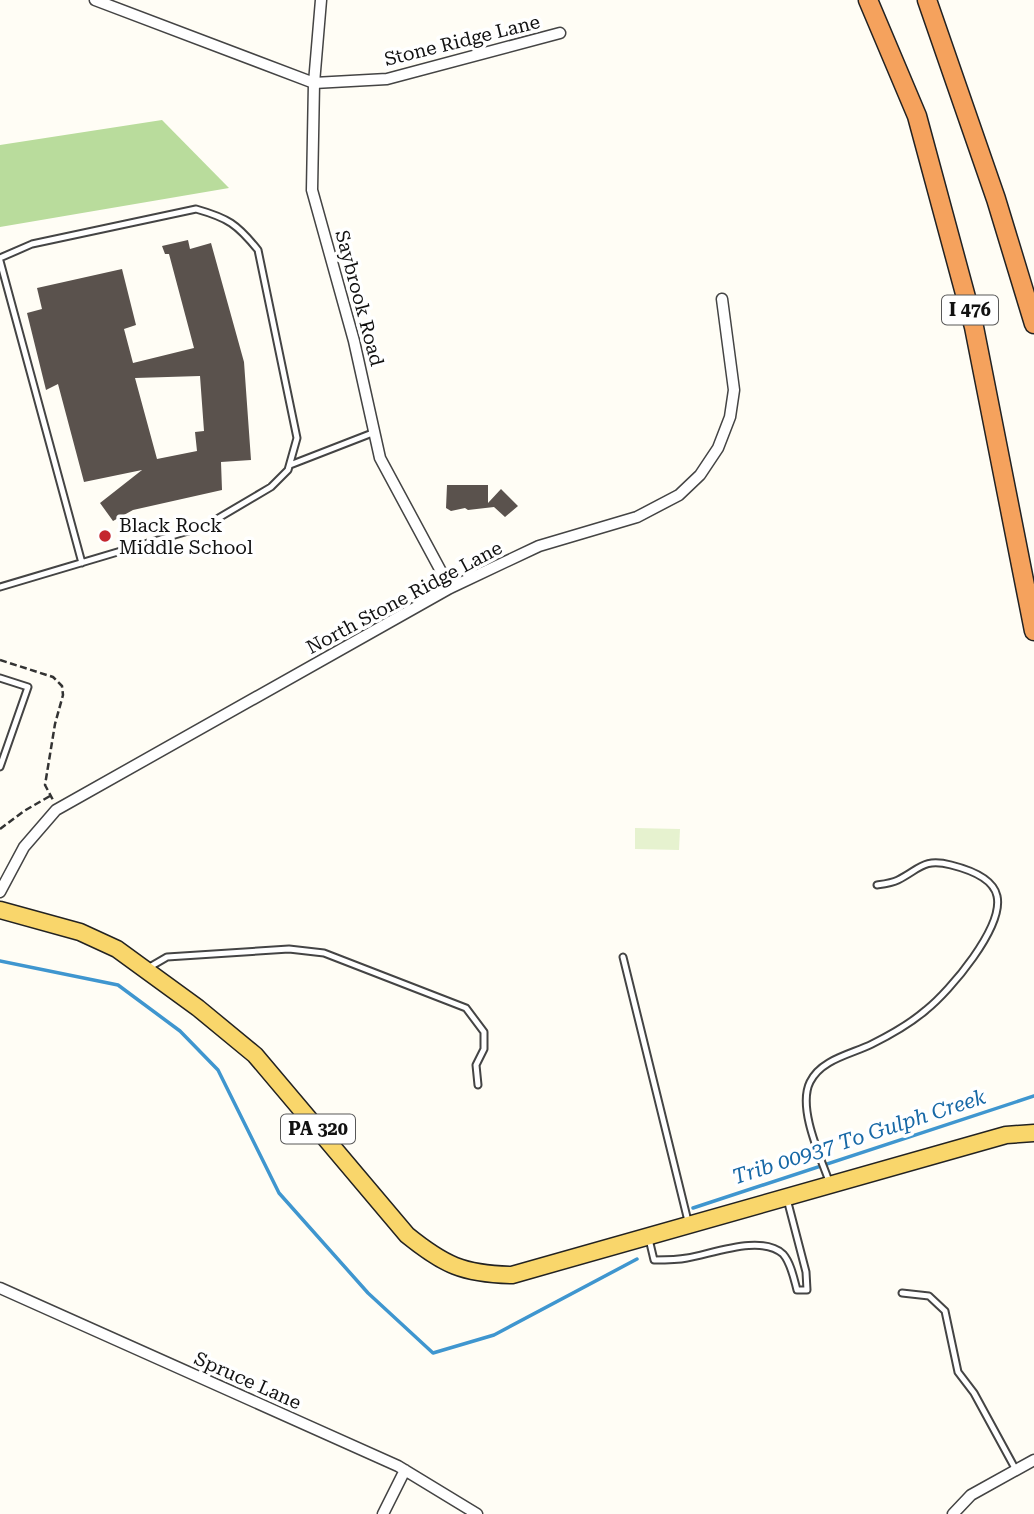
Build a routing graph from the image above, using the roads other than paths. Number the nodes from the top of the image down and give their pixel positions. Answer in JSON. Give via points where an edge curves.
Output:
{"nodes":[{"id":1,"x":95,"y":0,"type":"edge"},
{"id":2,"x":321,"y":0,"type":"edge"},
{"id":3,"x":868,"y":0,"type":"edge"},
{"id":4,"x":927,"y":0,"type":"edge"},
{"id":5,"x":560,"y":33,"type":"dead end"},
{"id":6,"x":314,"y":83,"type":"junction"},
{"id":7,"x":0,"y":260,"type":"edge"},
{"id":8,"x":722,"y":299,"type":"dead end"},
{"id":9,"x":1034,"y":324,"type":"edge"},
{"id":10,"x":374,"y":432,"type":"junction"},
{"id":11,"x":290,"y":464,"type":"junction"},
{"id":12,"x":82,"y":563,"type":"junction"},
{"id":13,"x":0,"y":587,"type":"edge"},
{"id":14,"x":450,"y":588,"type":"junction"},
{"id":15,"x":1034,"y":631,"type":"edge"},
{"id":16,"x":0,"y":678,"type":"edge"},
{"id":17,"x":0,"y":767,"type":"edge"},
{"id":18,"x":877,"y":886,"type":"dead end"},
{"id":19,"x":0,"y":892,"type":"edge"},
{"id":20,"x":0,"y":910,"type":"edge"},
{"id":21,"x":623,"y":957,"type":"dead end"},
{"id":22,"x":145,"y":969,"type":"junction"},
{"id":23,"x":478,"y":1085,"type":"dead end"},
{"id":24,"x":1034,"y":1133,"type":"edge"},
{"id":25,"x":827,"y":1177,"type":"junction"},
{"id":26,"x":786,"y":1196,"type":"junction"},
{"id":27,"x":689,"y":1224,"type":"junction"},
{"id":28,"x":648,"y":1236,"type":"junction"},
{"id":29,"x":0,"y":1288,"type":"edge"},
{"id":30,"x":902,"y":1293,"type":"dead end"},
{"id":31,"x":1034,"y":1460,"type":"edge"},
{"id":32,"x":405,"y":1470,"type":"junction"},
{"id":33,"x":1016,"y":1470,"type":"junction"},
{"id":34,"x":383,"y":1514,"type":"edge"},
{"id":35,"x":477,"y":1514,"type":"edge"},
{"id":36,"x":953,"y":1514,"type":"edge"}],
"edges":[{"from":1,"to":6,"type":"street","name":"Stone Ridge Lane"},
{"from":2,"to":6,"type":"street","name":"Saybrook Road"},
{"from":3,"to":15,"type":"highway","number":"I 476","via":[[917,116],[974,327]]},
{"from":4,"to":9,"type":"highway","number":"I 476"},
{"from":5,"to":6,"type":"street","name":"Stone Ridge Lane","via":[[387,79]]},
{"from":6,"to":10,"type":"street","name":"Saybrook Road","via":[[312,190]]},
{"from":7,"to":11,"type":"lane","via":[[32,244],[196,209],[239,227],[258,250],[297,438]]},
{"from":7,"to":12,"type":"lane"},
{"from":8,"to":14,"type":"street","name":"North Stone Ridge Lane","via":[[734,390],[718,448],[700,475],[680,495],[637,517],[539,546]]},
{"from":10,"to":11,"type":"lane"},
{"from":10,"to":14,"type":"street","name":"Saybrook Road","via":[[380,458]]},
{"from":11,"to":12,"type":"lane","via":[[271,487],[205,526]]},
{"from":12,"to":13,"type":"lane"},
{"from":14,"to":19,"type":"street","name":"North Stone Ridge Lane","via":[[59,808],[24,847]]},
{"from":16,"to":17,"type":"lane","via":[[28,687]]},
{"from":18,"to":25,"type":"lane","via":[[896,881],[927,862],[941,863],[986,879],[997,893],[998,909],[991,929],[962,972],[926,1010],[873,1044],[823,1066],[810,1082],[805,1107]]},
{"from":20,"to":22,"type":"main road","number":"PA 320","via":[[80,932],[117,949]]},
{"from":21,"to":27,"type":"lane"},
{"from":22,"to":23,"type":"lane","via":[[167,957],[289,949],[324,953],[466,1008],[484,1032],[484,1049],[476,1065]]},
{"from":22,"to":28,"type":"main road","number":"PA 320","via":[[256,1055],[407,1235],[434,1257],[460,1269],[512,1275]]},
{"from":24,"to":25,"type":"main road","number":"PA 320","via":[[1006,1135]]},
{"from":25,"to":26,"type":"main road","number":"PA 320"},
{"from":26,"to":27,"type":"main road","number":"PA 320"},
{"from":26,"to":28,"type":"lane","via":[[807,1290],[797,1290],[782,1254],[768,1247],[750,1245],[654,1260]]},
{"from":27,"to":28,"type":"main road","number":"PA 320"},
{"from":29,"to":32,"type":"street","name":"Spruce Lane"},
{"from":30,"to":33,"type":"lane","via":[[929,1296],[945,1311],[958,1373]]},
{"from":31,"to":33,"type":"street"},
{"from":32,"to":34,"type":"street"},
{"from":32,"to":35,"type":"street","name":"Spruce Lane"},
{"from":33,"to":36,"type":"street","via":[[971,1495]]}]}
